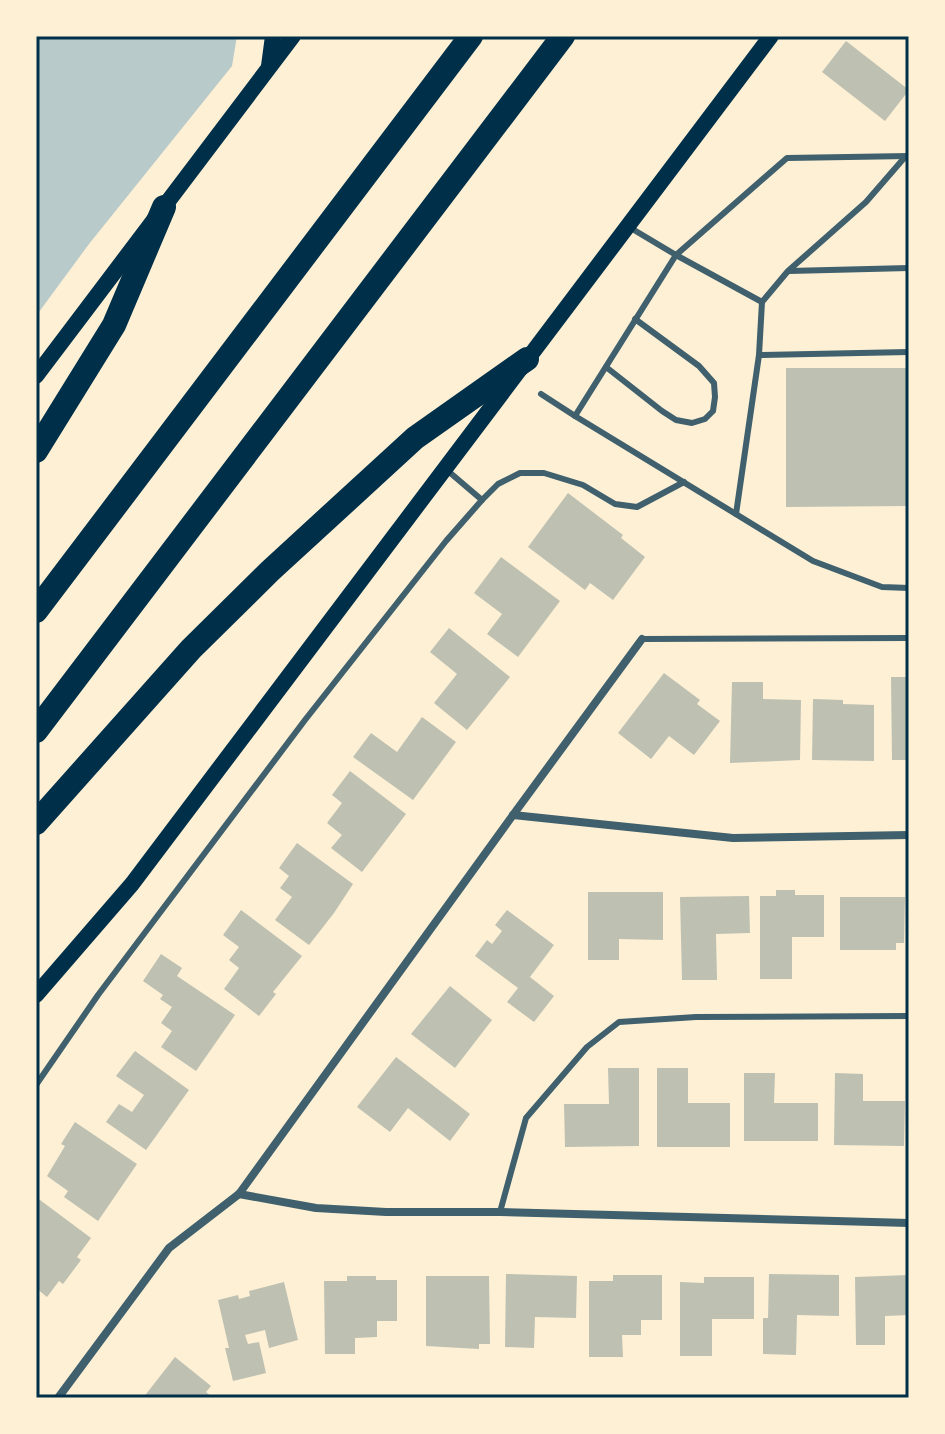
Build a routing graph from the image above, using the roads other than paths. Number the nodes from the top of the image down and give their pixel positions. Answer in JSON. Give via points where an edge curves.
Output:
{"nodes":[{"id":1,"x":273,"y":36,"type":"edge"},
{"id":2,"x":293,"y":36,"type":"edge"},
{"id":3,"x":471,"y":36,"type":"edge"},
{"id":4,"x":563,"y":36,"type":"edge"},
{"id":5,"x":771,"y":36,"type":"edge"},
{"id":6,"x":269,"y":68,"type":"junction"},
{"id":7,"x":908,"y":156,"type":"edge"},
{"id":8,"x":164,"y":207,"type":"junction"},
{"id":9,"x":628,"y":226,"type":"junction"},
{"id":10,"x":676,"y":255,"type":"junction"},
{"id":11,"x":909,"y":268,"type":"edge"},
{"id":12,"x":788,"y":271,"type":"junction"},
{"id":13,"x":762,"y":302,"type":"junction"},
{"id":14,"x":635,"y":319,"type":"junction"},
{"id":15,"x":909,"y":352,"type":"edge"},
{"id":16,"x":759,"y":355,"type":"junction"},
{"id":17,"x":527,"y":359,"type":"junction"},
{"id":18,"x":606,"y":367,"type":"junction"},
{"id":19,"x":36,"y":376,"type":"edge"},
{"id":20,"x":541,"y":394,"type":"dead end"},
{"id":21,"x":575,"y":416,"type":"junction"},
{"id":22,"x":36,"y":451,"type":"edge"},
{"id":23,"x":445,"y":468,"type":"junction"},
{"id":24,"x":684,"y":482,"type":"junction"},
{"id":25,"x":482,"y":500,"type":"junction"},
{"id":26,"x":736,"y":514,"type":"junction"},
{"id":27,"x":909,"y":588,"type":"edge"},
{"id":28,"x":36,"y":611,"type":"edge"},
{"id":29,"x":909,"y":638,"type":"edge"},
{"id":30,"x":642,"y":639,"type":"joint"},
{"id":31,"x":36,"y":731,"type":"edge"},
{"id":32,"x":513,"y":815,"type":"junction"},
{"id":33,"x":36,"y":823,"type":"edge"},
{"id":34,"x":909,"y":835,"type":"edge"},
{"id":35,"x":36,"y":995,"type":"edge"},
{"id":36,"x":909,"y":1016,"type":"edge"},
{"id":37,"x":36,"y":1085,"type":"edge"},
{"id":38,"x":239,"y":1194,"type":"junction"},
{"id":39,"x":500,"y":1212,"type":"junction"},
{"id":40,"x":909,"y":1223,"type":"edge"},
{"id":41,"x":58,"y":1398,"type":"edge"}],
"edges":[{"from":1,"to":6,"type":"main road"},
{"from":2,"to":6,"type":"main road"},
{"from":3,"to":28,"type":"highway"},
{"from":4,"to":31,"type":"highway"},
{"from":5,"to":9,"type":"main road"},
{"from":6,"to":8,"type":"main road"},
{"from":7,"to":10,"type":"lane","via":[[787,158]]},
{"from":7,"to":12,"type":"lane","via":[[866,202]]},
{"from":8,"to":19,"type":"main road"},
{"from":8,"to":22,"type":"highway","via":[[114,325]]},
{"from":9,"to":10,"type":"lane"},
{"from":9,"to":17,"type":"main road"},
{"from":10,"to":13,"type":"lane"},
{"from":10,"to":14,"type":"lane"},
{"from":11,"to":12,"type":"lane"},
{"from":12,"to":13,"type":"lane"},
{"from":13,"to":16,"type":"lane"},
{"from":14,"to":18,"type":"lane"},
{"from":14,"to":18,"type":"lane","via":[[714,383],[713,411],[692,423],[676,420]]},
{"from":15,"to":16,"type":"lane"},
{"from":16,"to":26,"type":"lane"},
{"from":17,"to":23,"type":"main road"},
{"from":17,"to":33,"type":"highway","via":[[415,438],[270,571],[191,649]]},
{"from":18,"to":21,"type":"lane"},
{"from":20,"to":21,"type":"lane"},
{"from":21,"to":24,"type":"lane"},
{"from":23,"to":25,"type":"lane"},
{"from":23,"to":35,"type":"main road","via":[[132,884]]},
{"from":24,"to":25,"type":"lane","via":[[637,507],[615,504],[583,485],[544,473],[520,473]]},
{"from":24,"to":26,"type":"lane"},
{"from":25,"to":37,"type":"lane","via":[[305,720]]},
{"from":26,"to":27,"type":"lane","via":[[813,561],[882,587]]},
{"from":29,"to":30,"type":"lane"},
{"from":30,"to":32,"type":"street"},
{"from":32,"to":34,"type":"street","via":[[733,838]]},
{"from":32,"to":38,"type":"street"},
{"from":36,"to":39,"type":"lane","via":[[619,1022],[587,1047],[526,1118]]},
{"from":38,"to":39,"type":"street","via":[[330,1209]]},
{"from":38,"to":41,"type":"street","via":[[169,1248]]},
{"from":39,"to":40,"type":"street"}]}
